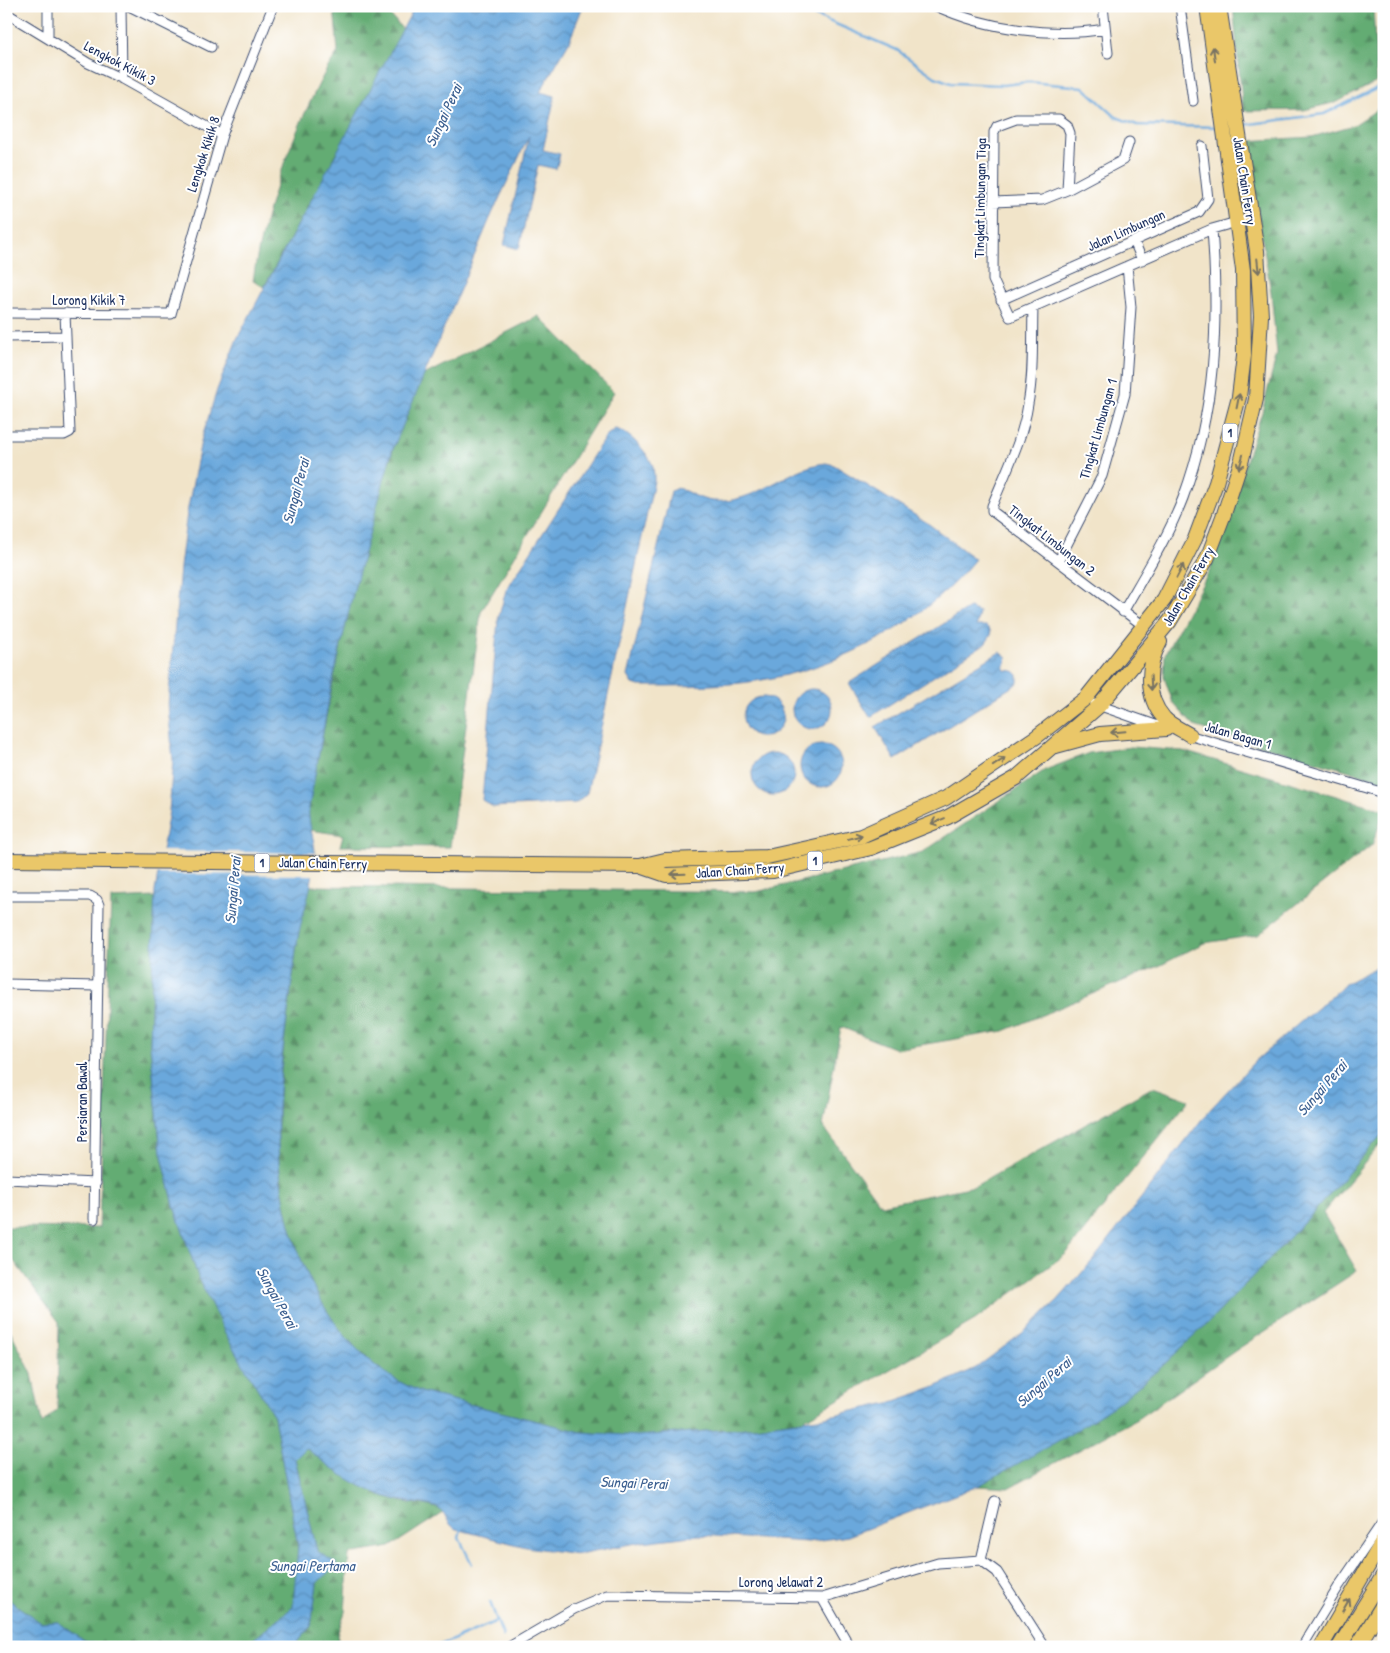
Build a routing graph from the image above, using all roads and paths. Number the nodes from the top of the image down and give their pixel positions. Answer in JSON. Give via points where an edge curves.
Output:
{"nodes":[{"id":1,"x":48,"y":6,"type":"edge"},
{"id":2,"x":121,"y":6,"type":"edge"},
{"id":3,"x":129,"y":6,"type":"edge"},
{"id":4,"x":273,"y":6,"type":"edge"},
{"id":5,"x":936,"y":6,"type":"edge"},
{"id":6,"x":1103,"y":6,"type":"edge"},
{"id":7,"x":1180,"y":6,"type":"edge"},
{"id":8,"x":1207,"y":6,"type":"edge"},
{"id":9,"x":1219,"y":6,"type":"edge"},
{"id":10,"x":6,"y":13,"type":"edge"},
{"id":11,"x":1106,"y":30,"type":"junction"},
{"id":12,"x":48,"y":37,"type":"junction"},
{"id":13,"x":212,"y":47,"type":"dead end"},
{"id":14,"x":1108,"y":53,"type":"dead end"},
{"id":15,"x":122,"y":79,"type":"junction"},
{"id":16,"x":1193,"y":101,"type":"dead end"},
{"id":17,"x":1227,"y":102,"type":"junction"},
{"id":18,"x":222,"y":135,"type":"junction"},
{"id":19,"x":1129,"y":142,"type":"dead end"},
{"id":20,"x":1202,"y":146,"type":"dead end"},
{"id":21,"x":1239,"y":185,"type":"junction"},
{"id":22,"x":1066,"y":190,"type":"junction"},
{"id":23,"x":993,"y":202,"type":"junction"},
{"id":24,"x":1251,"y":218,"type":"junction"},
{"id":25,"x":1236,"y":223,"type":"junction"},
{"id":26,"x":1212,"y":229,"type":"junction"},
{"id":27,"x":1134,"y":241,"type":"junction"},
{"id":28,"x":1142,"y":260,"type":"junction"},
{"id":29,"x":1127,"y":266,"type":"junction"},
{"id":30,"x":1001,"y":300,"type":"junction"},
{"id":31,"x":1032,"y":307,"type":"junction"},
{"id":32,"x":6,"y":313,"type":"edge"},
{"id":33,"x":66,"y":313,"type":"junction"},
{"id":34,"x":171,"y":314,"type":"joint"},
{"id":35,"x":66,"y":336,"type":"junction"},
{"id":36,"x":6,"y":337,"type":"edge"},
{"id":37,"x":6,"y":436,"type":"edge"},
{"id":38,"x":1059,"y":560,"type":"junction"},
{"id":39,"x":1124,"y":612,"type":"junction"},
{"id":40,"x":1170,"y":621,"type":"junction"},
{"id":41,"x":1145,"y":627,"type":"junction"},
{"id":42,"x":1092,"y":702,"type":"junction"},
{"id":43,"x":1166,"y":729,"type":"junction"},
{"id":44,"x":1190,"y":735,"type":"junction"},
{"id":45,"x":1054,"y":746,"type":"junction"},
{"id":46,"x":1384,"y":793,"type":"edge"},
{"id":47,"x":6,"y":860,"type":"edge"},
{"id":48,"x":640,"y":866,"type":"junction"},
{"id":49,"x":6,"y":896,"type":"edge"},
{"id":50,"x":6,"y":984,"type":"edge"},
{"id":51,"x":97,"y":986,"type":"junction"},
{"id":52,"x":6,"y":1179,"type":"edge"},
{"id":53,"x":96,"y":1183,"type":"junction"},
{"id":54,"x":94,"y":1219,"type":"dead end"},
{"id":55,"x":995,"y":1501,"type":"dead end"},
{"id":56,"x":1384,"y":1520,"type":"edge"},
{"id":57,"x":1384,"y":1539,"type":"edge"},
{"id":58,"x":981,"y":1560,"type":"junction"},
{"id":59,"x":1384,"y":1574,"type":"edge"},
{"id":60,"x":822,"y":1598,"type":"junction"},
{"id":61,"x":1384,"y":1603,"type":"edge"},
{"id":62,"x":509,"y":1647,"type":"edge"},
{"id":63,"x":850,"y":1647,"type":"edge"},
{"id":64,"x":1046,"y":1647,"type":"edge"},
{"id":65,"x":1302,"y":1647,"type":"edge"},
{"id":66,"x":1321,"y":1647,"type":"edge"},
{"id":67,"x":1339,"y":1647,"type":"edge"},
{"id":68,"x":1357,"y":1647,"type":"edge"}],
"edges":[{"from":1,"to":12,"type":"street"},
{"from":2,"to":15,"type":"street"},
{"from":3,"to":13,"type":"street"},
{"from":4,"to":18,"type":"street","name":"Lengkok Kikik 8"},
{"from":5,"to":11,"type":"street","via":[[993,25],[1078,34]]},
{"from":6,"to":11,"type":"street"},
{"from":7,"to":16,"type":"street"},
{"from":17,"to":8,"type":"highway","name":"Jalan Chain Ferry","number":"1","one_way":true},
{"from":9,"to":17,"type":"highway","name":"Jalan Chain Ferry","number":"1"},
{"from":10,"to":12,"type":"street","name":"Lengkok Kikik 3"},
{"from":11,"to":14,"type":"street"},
{"from":12,"to":15,"type":"street","name":"Lengkok Kikik 3","via":[[88,63]]},
{"from":15,"to":18,"type":"street","name":"Lengkok Kikik 3"},
{"from":17,"to":21,"type":"highway","name":"Jalan Chain Ferry","number":"1"},
{"from":18,"to":34,"type":"street","name":"Lengkok Kikik 8"},
{"from":19,"to":22,"type":"street","via":[[1124,160]]},
{"from":20,"to":27,"type":"street","name":"Jalan Limbungan","via":[[1208,200],[1204,207]]},
{"from":21,"to":24,"type":"highway","name":"Jalan Chain Ferry","number":"1"},
{"from":21,"to":25,"type":"highway","name":"Jalan Chain Ferry","number":"1"},
{"from":22,"to":23,"type":"street","via":[[1033,202]]},
{"from":22,"to":23,"type":"street","name":"Tingkat Limbungan Tiga","via":[[1070,133],[1067,125],[1059,119],[1016,119],[997,126],[994,132]]},
{"from":23,"to":30,"type":"street","name":"Tingkat Limbungan Tiga","via":[[993,280]]},
{"from":24,"to":25,"type":"street"},
{"from":24,"to":40,"type":"highway","name":"Jalan Chain Ferry","number":"1","one_way":true,"via":[[1260,292],[1256,399],[1242,459],[1207,559]]},
{"from":25,"to":26,"type":"street"},
{"from":41,"to":25,"type":"highway","name":"Jalan Chain Ferry","number":"1","one_way":true,"via":[[1170,591],[1195,539],[1216,483],[1239,398],[1245,335],[1243,270]]},
{"from":26,"to":28,"type":"street"},
{"from":26,"to":39,"type":"street","via":[[1216,337],[1211,396],[1201,440],[1182,500]]},
{"from":27,"to":28,"type":"street"},
{"from":27,"to":30,"type":"street","name":"Jalan Limbungan"},
{"from":28,"to":29,"type":"street"},
{"from":29,"to":31,"type":"street"},
{"from":29,"to":38,"type":"street","name":"Tingkat Limbungan 1","via":[[1131,307],[1125,394],[1102,476]]},
{"from":30,"to":31,"type":"street","name":"Tingkat Limbungan Tiga","via":[[1010,317]]},
{"from":31,"to":38,"type":"street","name":"Tingkat Limbungan 2","via":[[1028,404],[992,511]]},
{"from":32,"to":33,"type":"street","name":"Lorong Kikik 7"},
{"from":33,"to":34,"type":"street","name":"Lorong Kikik 7"},
{"from":33,"to":35,"type":"street"},
{"from":35,"to":36,"type":"street"},
{"from":35,"to":37,"type":"street","via":[[70,432],[64,435]]},
{"from":38,"to":39,"type":"street","name":"Tingkat Limbungan 2"},
{"from":39,"to":41,"type":"street","name":"Tingkat Limbungan 2"},
{"from":40,"to":42,"type":"highway","name":"Jalan Chain Ferry","number":"1"},
{"from":40,"to":44,"type":"highway","one_way":true,"via":[[1152,656],[1152,694],[1164,720]]},
{"from":41,"to":42,"type":"highway","name":"Jalan Chain Ferry","number":"1"},
{"from":42,"to":43,"type":"street","name":"Jalan Bagan 1"},
{"from":42,"to":45,"type":"highway","name":"Jalan Chain Ferry","number":"1"},
{"from":48,"to":42,"type":"highway","name":"Jalan Chain Ferry","number":"1","one_way":true,"via":[[665,860],[767,857],[860,836],[946,798]]},
{"from":43,"to":44,"type":"street","name":"Jalan Bagan 1"},
{"from":43,"to":45,"type":"highway","one_way":true,"via":[[1100,734]]},
{"from":44,"to":46,"type":"street","name":"Jalan Bagan 1"},
{"from":45,"to":48,"type":"highway","name":"Jalan Chain Ferry","number":"1","one_way":true,"via":[[1016,778],[948,817],[871,848],[773,871],[666,875]]},
{"from":47,"to":48,"type":"highway","name":"Jalan Chain Ferry","number":"1"},
{"from":49,"to":51,"type":"street","via":[[90,896],[96,900],[99,905]]},
{"from":50,"to":51,"type":"street"},
{"from":51,"to":53,"type":"street","name":"Persiaran Bawal"},
{"from":52,"to":53,"type":"street"},
{"from":53,"to":54,"type":"street","name":"Persiaran Bawal"},
{"from":55,"to":58,"type":"street"},
{"from":56,"to":65,"type":"street"},
{"from":66,"to":57,"type":"highway","one_way":true},
{"from":58,"to":60,"type":"street","name":"Lorong Jelawat 2","via":[[938,1563]]},
{"from":58,"to":64,"type":"street","via":[[997,1572]]},
{"from":59,"to":67,"type":"highway"},
{"from":60,"to":62,"type":"street","name":"Lorong Jelawat 2","via":[[607,1596],[574,1609]]},
{"from":60,"to":63,"type":"street"},
{"from":61,"to":68,"type":"highway"}]}
